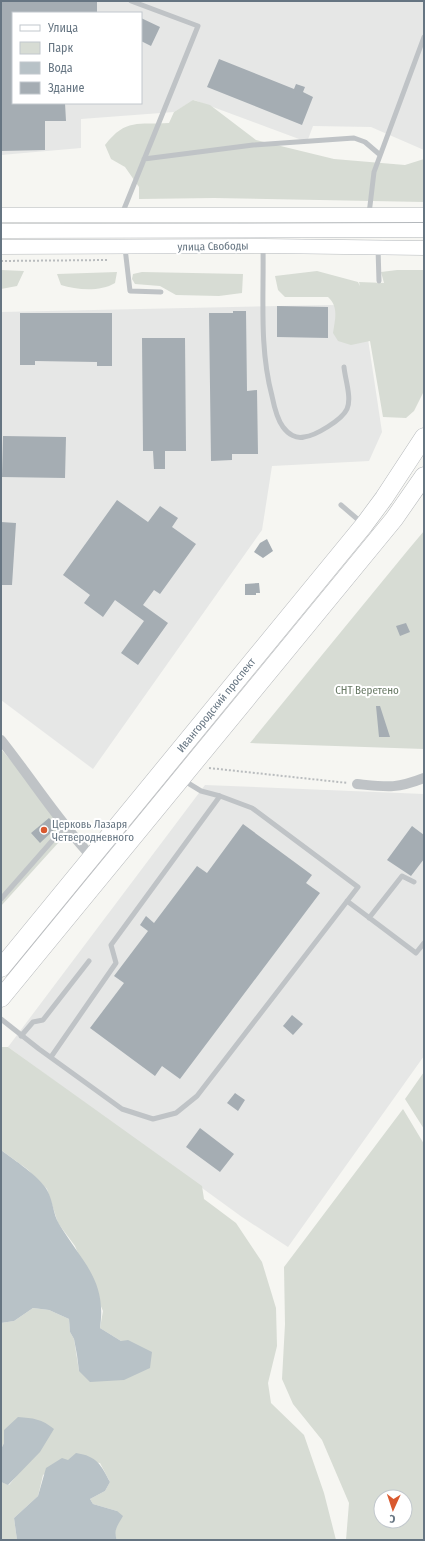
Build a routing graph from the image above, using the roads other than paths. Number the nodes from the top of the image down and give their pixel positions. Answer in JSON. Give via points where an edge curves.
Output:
{"nodes":[{"id":1,"x":131,"y":1,"type":"edge"},
{"id":2,"x":424,"y":37,"type":"edge"},
{"id":3,"x":379,"y":154,"type":"junction"},
{"id":4,"x":144,"y":159,"type":"junction"},
{"id":5,"x":122,"y":214,"type":"junction"},
{"id":6,"x":369,"y":214,"type":"junction"},
{"id":7,"x":1,"y":215,"type":"edge"},
{"id":8,"x":424,"y":215,"type":"edge"},
{"id":9,"x":424,"y":230,"type":"edge"},
{"id":10,"x":1,"y":231,"type":"edge"},
{"id":11,"x":263,"y":246,"type":"junction"},
{"id":12,"x":1,"y":247,"type":"edge"},
{"id":13,"x":125,"y":247,"type":"junction"},
{"id":14,"x":378,"y":248,"type":"junction"},
{"id":15,"x":424,"y":248,"type":"edge"},
{"id":16,"x":379,"y":281,"type":"dead end"},
{"id":17,"x":161,"y":292,"type":"dead end"},
{"id":18,"x":344,"y":367,"type":"dead end"},
{"id":19,"x":424,"y":437,"type":"edge"},
{"id":20,"x":424,"y":476,"type":"edge"},
{"id":21,"x":340,"y":505,"type":"dead end"},
{"id":22,"x":364,"y":525,"type":"junction"},
{"id":23,"x":1,"y":740,"type":"edge"},
{"id":24,"x":424,"y":778,"type":"edge"},
{"id":25,"x":181,"y":779,"type":"junction"},
{"id":26,"x":357,"y":784,"type":"road end"},
{"id":27,"x":220,"y":796,"type":"junction"},
{"id":28,"x":66,"y":825,"type":"junction"},
{"id":29,"x":92,"y":857,"type":"junction"},
{"id":30,"x":414,"y":882,"type":"dead end"},
{"id":31,"x":1,"y":899,"type":"edge"},
{"id":32,"x":347,"y":901,"type":"junction"},
{"id":33,"x":369,"y":918,"type":"junction"},
{"id":34,"x":424,"y":943,"type":"edge"},
{"id":35,"x":88,"y":961,"type":"dead end"},
{"id":36,"x":1,"y":968,"type":"edge"},
{"id":37,"x":1,"y":998,"type":"edge"},
{"id":38,"x":1,"y":1019,"type":"edge"},
{"id":39,"x":21,"y":1036,"type":"junction"},
{"id":40,"x":51,"y":1057,"type":"junction"}],
"edges":[{"from":1,"to":4,"type":"lane","via":[[198,26]]},
{"from":2,"to":3,"type":"lane"},
{"from":3,"to":4,"type":"lane","via":[[365,142],[348,138],[254,145]]},
{"from":3,"to":6,"type":"lane"},
{"from":4,"to":5,"type":"lane"},
{"from":5,"to":6,"type":"main road"},
{"from":5,"to":7,"type":"main road"},
{"from":6,"to":8,"type":"main road"},
{"from":9,"to":10,"type":"main road","name":"улица Свободы"},
{"from":11,"to":13,"type":"main road","name":"улица Свободы"},
{"from":11,"to":14,"type":"main road","name":"улица Свободы"},
{"from":11,"to":18,"type":"lane","via":[[264,362],[276,413],[283,428],[293,437],[304,438],[314,434],[339,419],[347,410]]},
{"from":12,"to":13,"type":"main road","name":"улица Свободы"},
{"from":13,"to":17,"type":"lane","via":[[130,291]]},
{"from":14,"to":15,"type":"main road","name":"улица Свободы"},
{"from":14,"to":16,"type":"lane"},
{"from":19,"to":22,"type":"highway","name":"Ивангородский проспект"},
{"from":20,"to":25,"type":"highway","name":"Ивангородский проспект","via":[[394,518]]},
{"from":21,"to":22,"type":"lane"},
{"from":22,"to":29,"type":"highway","name":"Ивангородский проспект"},
{"from":23,"to":28,"type":"street"},
{"from":24,"to":26,"type":"street","via":[[393,788]]},
{"from":25,"to":27,"type":"lane","via":[[201,791]]},
{"from":25,"to":37,"type":"highway","name":"Ивангородский проспект"},
{"from":27,"to":32,"type":"lane","via":[[252,808],[358,887]]},
{"from":27,"to":40,"type":"lane","via":[[111,945],[116,964]]},
{"from":28,"to":29,"type":"street"},
{"from":28,"to":31,"type":"lane"},
{"from":29,"to":36,"type":"highway","name":"Ивангородский проспект"},
{"from":30,"to":33,"type":"lane","via":[[402,876]]},
{"from":32,"to":33,"type":"lane"},
{"from":32,"to":40,"type":"lane","via":[[197,1096],[176,1113],[153,1119],[122,1109]]},
{"from":33,"to":34,"type":"lane","via":[[416,953]]},
{"from":35,"to":39,"type":"lane","via":[[43,1020],[33,1022]]},
{"from":38,"to":39,"type":"lane"},
{"from":39,"to":40,"type":"lane"}]}
